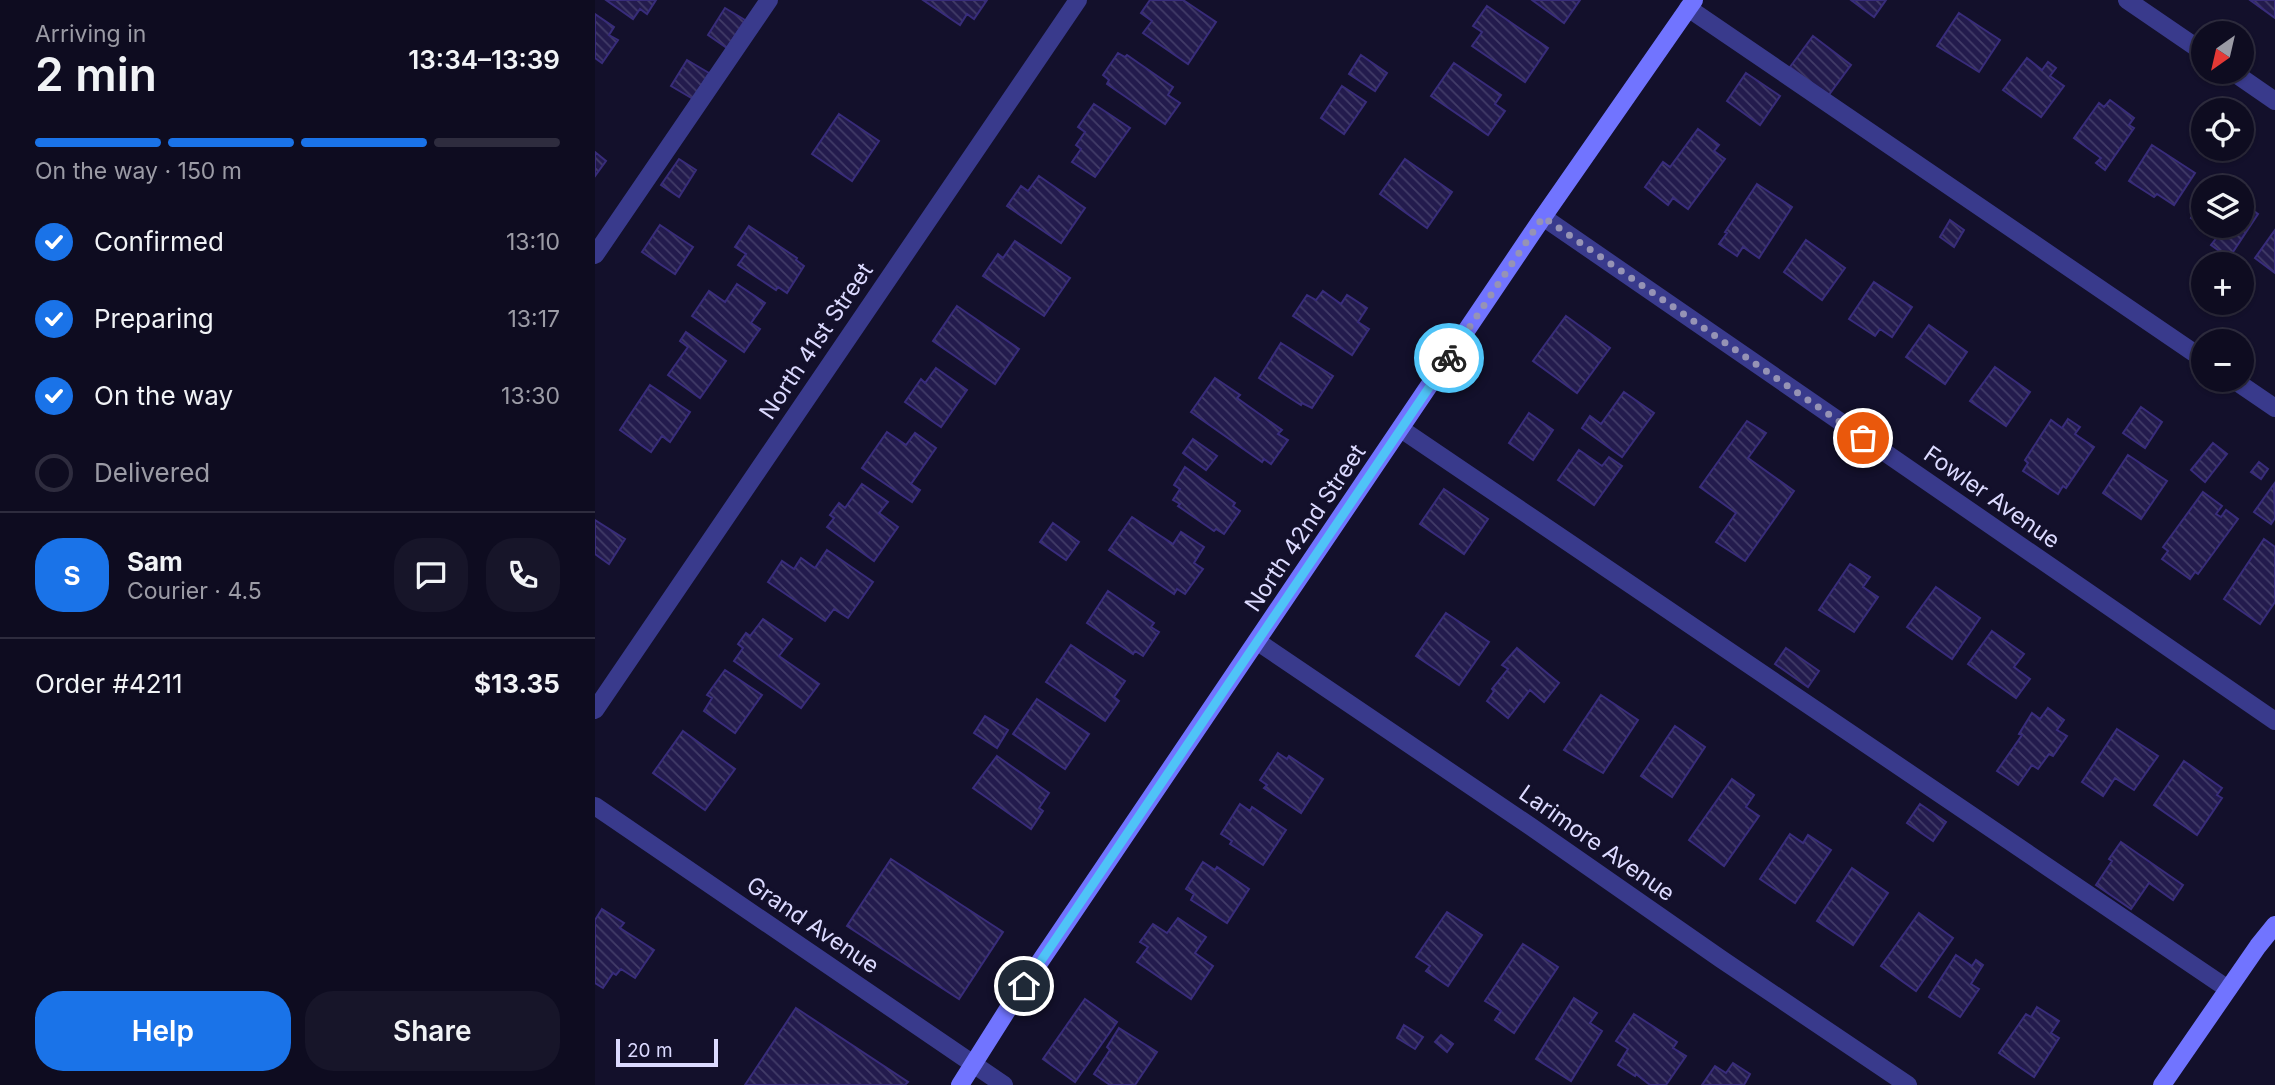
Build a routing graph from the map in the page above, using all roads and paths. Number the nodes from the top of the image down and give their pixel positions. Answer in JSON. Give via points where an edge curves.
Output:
{"nodes":[{"id":1,"x":769,"y":0,"type":"edge"},
{"id":2,"x":1078,"y":0,"type":"edge"},
{"id":3,"x":2127,"y":0,"type":"edge"},
{"id":4,"x":1691,"y":4,"type":"edge"},
{"id":5,"x":2191,"y":44,"type":"edge"},
{"id":6,"x":2250,"y":84,"type":"edge"},
{"id":7,"x":2275,"y":101,"type":"edge"},
{"id":8,"x":1543,"y":217,"type":"junction"},
{"id":9,"x":595,"y":255,"type":"edge"},
{"id":10,"x":2191,"y":351,"type":"edge"},
{"id":11,"x":2252,"y":392,"type":"edge"},
{"id":12,"x":2275,"y":408,"type":"edge"},
{"id":13,"x":1401,"y":429,"type":"junction"},
{"id":14,"x":1258,"y":642,"type":"junction"},
{"id":15,"x":595,"y":710,"type":"edge"},
{"id":16,"x":2275,"y":721,"type":"edge"},
{"id":17,"x":595,"y":806,"type":"edge"},
{"id":18,"x":2275,"y":925,"type":"edge"},
{"id":19,"x":2228,"y":989,"type":"junction"},
{"id":20,"x":974,"y":1064,"type":"junction"},
{"id":21,"x":960,"y":1085,"type":"edge"},
{"id":22,"x":1004,"y":1085,"type":"edge"},
{"id":23,"x":1908,"y":1085,"type":"edge"},
{"id":24,"x":2162,"y":1085,"type":"edge"}],
"edges":[{"from":1,"to":9,"type":"street"},
{"from":2,"to":15,"type":"street","name":"North 41st Street"},
{"from":3,"to":5,"type":"street"},
{"from":4,"to":8,"type":"main road","name":"North 42nd Street"},
{"from":4,"to":10,"type":"street"},
{"from":6,"to":7,"type":"street"},
{"from":8,"to":13,"type":"main road","name":"North 42nd Street"},
{"from":8,"to":16,"type":"street","name":"Fowler Avenue"},
{"from":11,"to":12,"type":"street"},
{"from":13,"to":14,"type":"main road","name":"North 42nd Street"},
{"from":13,"to":19,"type":"street"},
{"from":14,"to":20,"type":"main road","name":"North 42nd Street"},
{"from":14,"to":23,"type":"street","name":"Larimore Avenue"},
{"from":17,"to":20,"type":"street","name":"Grand Avenue"},
{"from":18,"to":19,"type":"main road"},
{"from":19,"to":24,"type":"main road"},
{"from":20,"to":21,"type":"main road","name":"North 42nd Street"},
{"from":20,"to":22,"type":"street","name":"Grand Avenue"}]}
